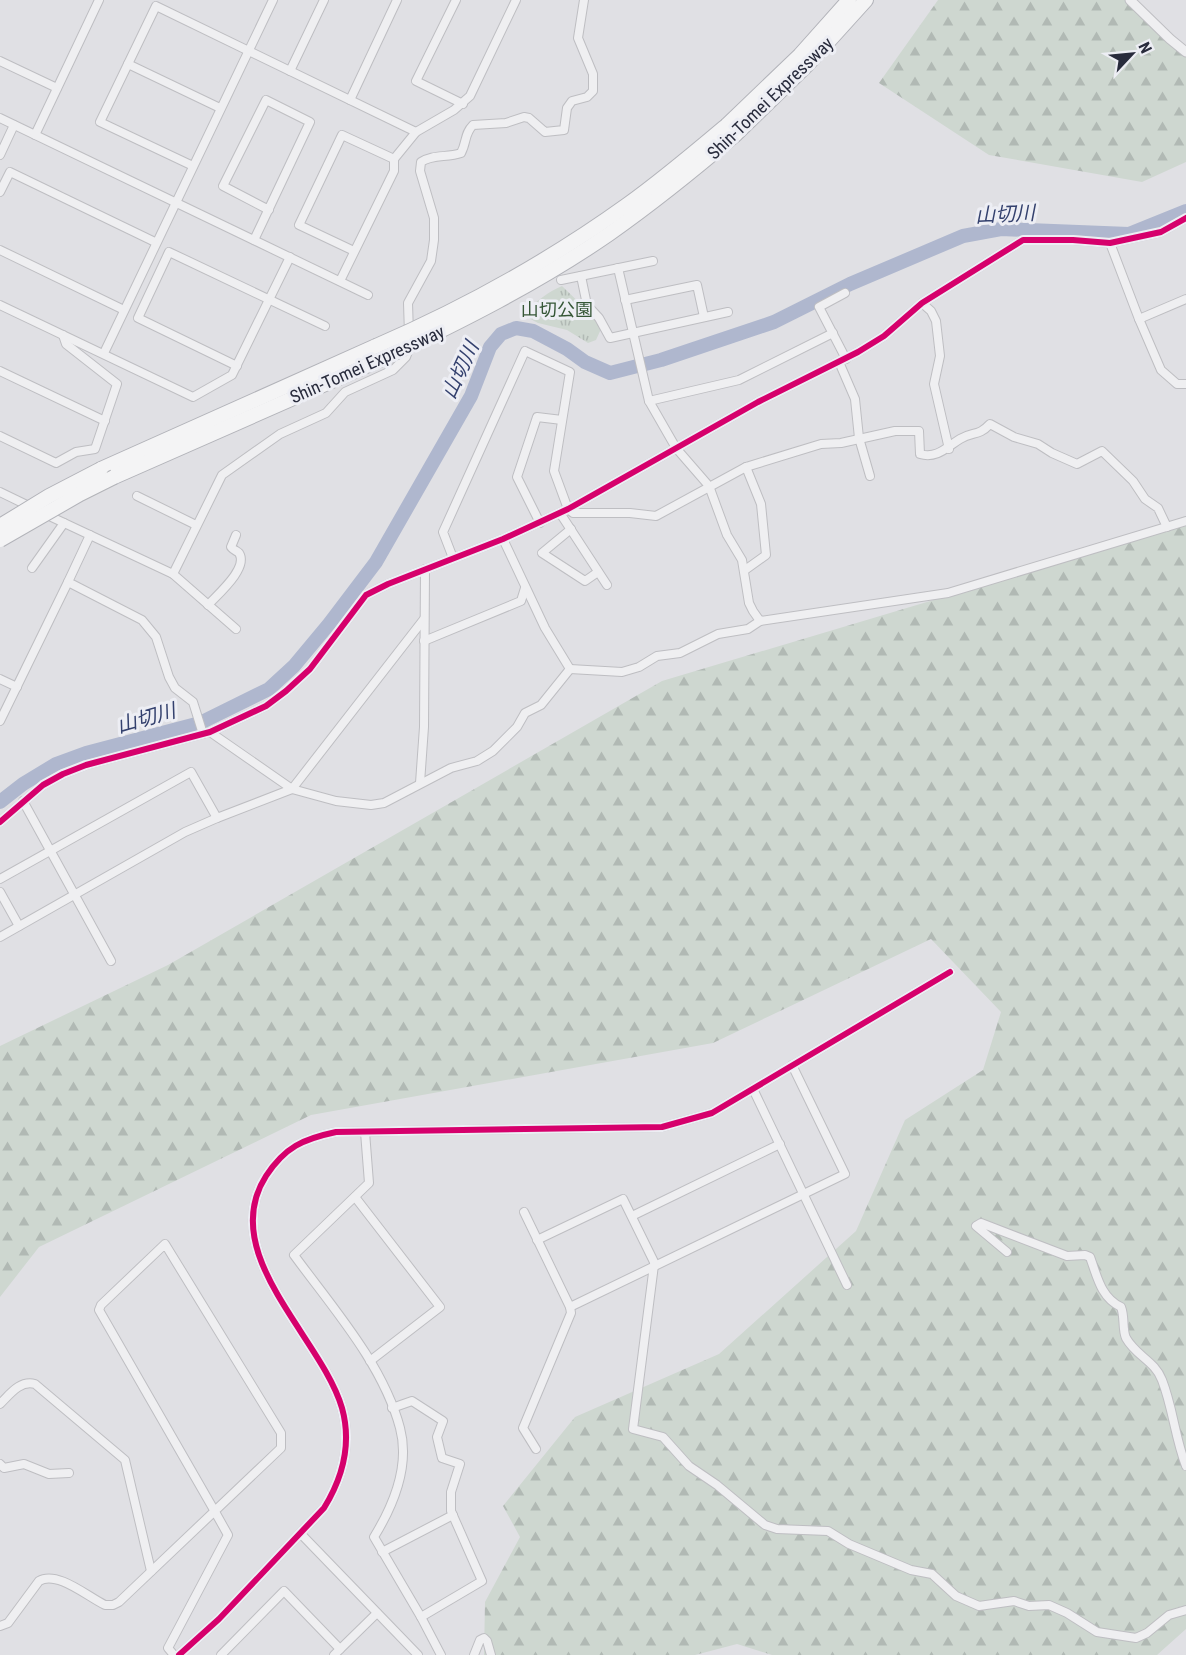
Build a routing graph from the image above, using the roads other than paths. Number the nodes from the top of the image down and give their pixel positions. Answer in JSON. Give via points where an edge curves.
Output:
{"nodes":[{"id":1,"x":98,"y":0,"type":"edge"},
{"id":2,"x":273,"y":0,"type":"edge"},
{"id":3,"x":324,"y":0,"type":"edge"},
{"id":4,"x":397,"y":0,"type":"edge"},
{"id":5,"x":456,"y":0,"type":"edge"},
{"id":6,"x":516,"y":0,"type":"edge"},
{"id":7,"x":584,"y":0,"type":"edge"},
{"id":8,"x":849,"y":0,"type":"edge"},
{"id":9,"x":866,"y":0,"type":"edge"},
{"id":10,"x":1130,"y":0,"type":"edge"},
{"id":11,"x":249,"y":51,"type":"junction"},
{"id":12,"x":1186,"y":52,"type":"edge"},
{"id":13,"x":0,"y":61,"type":"edge"},
{"id":14,"x":128,"y":64,"type":"junction"},
{"id":15,"x":290,"y":71,"type":"junction"},
{"id":16,"x":57,"y":88,"type":"junction"},
{"id":17,"x":350,"y":100,"type":"junction"},
{"id":18,"x":463,"y":104,"type":"junction"},
{"id":19,"x":220,"y":108,"type":"junction"},
{"id":20,"x":0,"y":118,"type":"edge"},
{"id":21,"x":15,"y":125,"type":"junction"},
{"id":22,"x":731,"y":130,"type":"junction"},
{"id":23,"x":416,"y":132,"type":"junction"},
{"id":24,"x":35,"y":135,"type":"junction"},
{"id":25,"x":0,"y":155,"type":"edge"},
{"id":26,"x":394,"y":159,"type":"junction"},
{"id":27,"x":193,"y":166,"type":"junction"},
{"id":28,"x":0,"y":192,"type":"edge"},
{"id":29,"x":175,"y":201,"type":"junction"},
{"id":30,"x":268,"y":210,"type":"junction"},
{"id":31,"x":1186,"y":219,"type":"edge"},
{"id":32,"x":254,"y":240,"type":"junction"},
{"id":33,"x":155,"y":242,"type":"junction"},
{"id":34,"x":1110,"y":243,"type":"junction"},
{"id":35,"x":0,"y":250,"type":"edge"},
{"id":36,"x":354,"y":251,"type":"junction"},
{"id":37,"x":290,"y":257,"type":"junction"},
{"id":38,"x":653,"y":261,"type":"dead end"},
{"id":39,"x":618,"y":268,"type":"junction"},
{"id":40,"x":581,"y":276,"type":"junction"},
{"id":41,"x":561,"y":280,"type":"dead end"},
{"id":42,"x":340,"y":281,"type":"junction"},
{"id":43,"x":845,"y":293,"type":"dead end"},
{"id":44,"x":368,"y":295,"type":"dead end"},
{"id":45,"x":269,"y":299,"type":"junction"},
{"id":46,"x":1186,"y":299,"type":"edge"},
{"id":47,"x":625,"y":300,"type":"junction"},
{"id":48,"x":922,"y":303,"type":"junction"},
{"id":49,"x":0,"y":305,"type":"edge"},
{"id":50,"x":124,"y":310,"type":"junction"},
{"id":51,"x":728,"y":312,"type":"dead end"},
{"id":52,"x":704,"y":317,"type":"junction"},
{"id":53,"x":1139,"y":319,"type":"junction"},
{"id":54,"x":325,"y":326,"type":"dead end"},
{"id":55,"x":633,"y":332,"type":"junction"},
{"id":56,"x":833,"y":333,"type":"junction"},
{"id":57,"x":63,"y":335,"type":"junction"},
{"id":58,"x":379,"y":352,"type":"junction"},
{"id":59,"x":104,"y":353,"type":"junction"},
{"id":60,"x":842,"y":360,"type":"junction"},
{"id":61,"x":237,"y":366,"type":"junction"},
{"id":62,"x":0,"y":371,"type":"edge"},
{"id":63,"x":1186,"y":384,"type":"edge"},
{"id":64,"x":649,"y":401,"type":"junction"},
{"id":65,"x":562,"y":420,"type":"junction"},
{"id":66,"x":105,"y":421,"type":"junction"},
{"id":67,"x":0,"y":436,"type":"edge"},
{"id":68,"x":859,"y":438,"type":"junction"},
{"id":69,"x":676,"y":448,"type":"junction"},
{"id":70,"x":949,"y":448,"type":"junction"},
{"id":71,"x":746,"y":467,"type":"junction"},
{"id":72,"x":870,"y":476,"type":"dead end"},
{"id":73,"x":709,"y":486,"type":"junction"},
{"id":74,"x":0,"y":492,"type":"edge"},
{"id":75,"x":137,"y":496,"type":"dead end"},
{"id":76,"x":568,"y":509,"type":"junction"},
{"id":77,"x":560,"y":513,"type":"junction"},
{"id":78,"x":1186,"y":521,"type":"edge"},
{"id":79,"x":64,"y":523,"type":"junction"},
{"id":80,"x":540,"y":523,"type":"junction"},
{"id":81,"x":196,"y":525,"type":"junction"},
{"id":82,"x":0,"y":526,"type":"edge"},
{"id":83,"x":1167,"y":527,"type":"junction"},
{"id":84,"x":571,"y":529,"type":"junction"},
{"id":85,"x":236,"y":535,"type":"dead end"},
{"id":86,"x":90,"y":536,"type":"junction"},
{"id":87,"x":503,"y":539,"type":"junction"},
{"id":88,"x":0,"y":540,"type":"edge"},
{"id":89,"x":453,"y":558,"type":"junction"},
{"id":90,"x":32,"y":568,"type":"dead end"},
{"id":91,"x":425,"y":569,"type":"junction"},
{"id":92,"x":745,"y":570,"type":"junction"},
{"id":93,"x":598,"y":572,"type":"junction"},
{"id":94,"x":173,"y":574,"type":"junction"},
{"id":95,"x":68,"y":582,"type":"junction"},
{"id":96,"x":607,"y":585,"type":"dead end"},
{"id":97,"x":525,"y":588,"type":"junction"},
{"id":98,"x":208,"y":605,"type":"junction"},
{"id":99,"x":424,"y":619,"type":"junction"},
{"id":100,"x":760,"y":621,"type":"junction"},
{"id":101,"x":236,"y":629,"type":"dead end"},
{"id":102,"x":424,"y":641,"type":"junction"},
{"id":103,"x":570,"y":669,"type":"junction"},
{"id":104,"x":0,"y":679,"type":"edge"},
{"id":105,"x":17,"y":687,"type":"junction"},
{"id":106,"x":0,"y":721,"type":"edge"},
{"id":107,"x":205,"y":731,"type":"junction"},
{"id":108,"x":420,"y":783,"type":"junction"},
{"id":109,"x":292,"y":789,"type":"junction"},
{"id":110,"x":23,"y":801,"type":"junction"},
{"id":111,"x":217,"y":818,"type":"junction"},
{"id":112,"x":0,"y":822,"type":"edge"},
{"id":113,"x":50,"y":851,"type":"junction"},
{"id":114,"x":0,"y":879,"type":"edge"},
{"id":115,"x":0,"y":892,"type":"edge"},
{"id":116,"x":75,"y":895,"type":"junction"},
{"id":117,"x":19,"y":926,"type":"junction"},
{"id":118,"x":0,"y":937,"type":"edge"},
{"id":119,"x":111,"y":961,"type":"dead end"},
{"id":120,"x":950,"y":972,"type":"dead end"},
{"id":121,"x":792,"y":1065,"type":"junction"},
{"id":122,"x":753,"y":1089,"type":"junction"},
{"id":123,"x":365,"y":1132,"type":"junction"},
{"id":124,"x":780,"y":1144,"type":"junction"},
{"id":125,"x":804,"y":1193,"type":"junction"},
{"id":126,"x":355,"y":1197,"type":"junction"},
{"id":127,"x":524,"y":1212,"type":"dead end"},
{"id":128,"x":632,"y":1216,"type":"junction"},
{"id":129,"x":537,"y":1240,"type":"junction"},
{"id":130,"x":1007,"y":1252,"type":"dead end"},
{"id":131,"x":655,"y":1265,"type":"junction"},
{"id":132,"x":847,"y":1284,"type":"dead end"},
{"id":133,"x":570,"y":1307,"type":"junction"},
{"id":134,"x":370,"y":1361,"type":"junction"},
{"id":135,"x":0,"y":1404,"type":"edge"},
{"id":136,"x":392,"y":1408,"type":"junction"},
{"id":137,"x":536,"y":1449,"type":"dead end"},
{"id":138,"x":0,"y":1464,"type":"edge"},
{"id":139,"x":1186,"y":1466,"type":"edge"},
{"id":140,"x":69,"y":1473,"type":"dead end"},
{"id":141,"x":214,"y":1510,"type":"junction"},
{"id":142,"x":453,"y":1515,"type":"junction"},
{"id":143,"x":301,"y":1534,"type":"junction"},
{"id":144,"x":382,"y":1552,"type":"junction"},
{"id":145,"x":151,"y":1571,"type":"junction"},
{"id":146,"x":1186,"y":1610,"type":"edge"},
{"id":147,"x":377,"y":1613,"type":"junction"},
{"id":148,"x":421,"y":1617,"type":"junction"},
{"id":149,"x":0,"y":1626,"type":"edge"},
{"id":150,"x":337,"y":1652,"type":"edge"},
{"id":151,"x":227,"y":1653,"type":"edge"},
{"id":152,"x":174,"y":1655,"type":"edge"},
{"id":153,"x":179,"y":1655,"type":"edge"},
{"id":154,"x":418,"y":1655,"type":"edge"},
{"id":155,"x":441,"y":1655,"type":"edge"},
{"id":156,"x":474,"y":1655,"type":"edge"},
{"id":157,"x":490,"y":1655,"type":"edge"}],
"edges":[{"from":1,"to":16,"type":"street"},
{"from":2,"to":11,"type":"street"},
{"from":3,"to":15,"type":"street"},
{"from":4,"to":17,"type":"street"},
{"from":5,"to":18,"type":"street","via":[[416,81]]},
{"from":6,"to":18,"type":"street"},
{"from":7,"to":81,"type":"street","via":[[578,38],[593,74],[592,91],[572,101],[564,130],[544,132],[524,117],[506,123],[473,125],[461,153],[429,157],[421,162],[420,171],[434,218],[434,240],[431,261],[408,303],[411,348],[406,357],[393,370],[345,392],[326,413],[280,434],[222,475]]},
{"from":8,"to":22,"type":"highway","name":"Shin-Tomei Expressway"},
{"from":9,"to":22,"type":"highway","name":"Shin-Tomei Expressway","via":[[802,70]]},
{"from":10,"to":12,"type":"street"},
{"from":11,"to":14,"type":"street","via":[[156,6]]},
{"from":11,"to":15,"type":"street"},
{"from":11,"to":19,"type":"street"},
{"from":13,"to":16,"type":"street"},
{"from":14,"to":19,"type":"street"},
{"from":14,"to":27,"type":"street","via":[[100,122]]},
{"from":15,"to":17,"type":"street"},
{"from":16,"to":24,"type":"street"},
{"from":17,"to":23,"type":"street"},
{"from":18,"to":23,"type":"street"},
{"from":19,"to":27,"type":"street"},
{"from":20,"to":21,"type":"street"},
{"from":21,"to":24,"type":"street"},
{"from":21,"to":25,"type":"street"},
{"from":22,"to":58,"type":"highway","name":"Shin-Tomei Expressway","bridge":true,"via":[[680,181],[583,251],[484,309]]},
{"from":23,"to":26,"type":"street"},
{"from":24,"to":29,"type":"street"},
{"from":26,"to":36,"type":"street","via":[[394,171]]},
{"from":26,"to":36,"type":"street","via":[[342,135],[299,225]]},
{"from":27,"to":29,"type":"street"},
{"from":28,"to":33,"type":"street","via":[[10,172]]},
{"from":29,"to":32,"type":"street"},
{"from":29,"to":33,"type":"street"},
{"from":30,"to":30,"type":"street","via":[[310,122],[266,100],[223,186]]},
{"from":30,"to":32,"type":"street"},
{"from":31,"to":34,"type":"street","via":[[1161,232]]},
{"from":32,"to":37,"type":"street"},
{"from":33,"to":50,"type":"street"},
{"from":34,"to":48,"type":"street","via":[[1023,240]]},
{"from":34,"to":53,"type":"street"},
{"from":35,"to":50,"type":"street"},
{"from":36,"to":42,"type":"street"},
{"from":37,"to":42,"type":"street"},
{"from":37,"to":45,"type":"street"},
{"from":38,"to":39,"type":"street"},
{"from":39,"to":40,"type":"street"},
{"from":39,"to":47,"type":"street"},
{"from":40,"to":41,"type":"street"},
{"from":40,"to":55,"type":"street","via":[[587,305],[610,338]]},
{"from":42,"to":44,"type":"street"},
{"from":43,"to":56,"type":"street","via":[[819,306]]},
{"from":45,"to":54,"type":"street"},
{"from":45,"to":61,"type":"street"},
{"from":45,"to":61,"type":"street","via":[[169,252],[138,318]]},
{"from":46,"to":53,"type":"street"},
{"from":47,"to":52,"type":"street","via":[[697,285]]},
{"from":47,"to":55,"type":"street"},
{"from":48,"to":60,"type":"street","via":[[884,336]]},
{"from":48,"to":70,"type":"street","via":[[936,321],[940,356],[934,384]]},
{"from":49,"to":57,"type":"street"},
{"from":50,"to":59,"type":"street"},
{"from":51,"to":52,"type":"street"},
{"from":52,"to":55,"type":"street"},
{"from":53,"to":63,"type":"street","via":[[1161,369],[1177,384]]},
{"from":55,"to":64,"type":"street"},
{"from":56,"to":60,"type":"street"},
{"from":56,"to":64,"type":"street","via":[[740,380]]},
{"from":57,"to":59,"type":"street"},
{"from":57,"to":66,"type":"street","via":[[66,344],[117,384]]},
{"from":58,"to":82,"type":"highway","name":"Shin-Tomei Expressway","bridge":true,"via":[[100,469]]},
{"from":58,"to":88,"type":"highway","name":"Shin-Tomei Expressway","bridge":true,"via":[[114,477]]},
{"from":59,"to":61,"type":"street","via":[[193,397],[232,375]]},
{"from":60,"to":68,"type":"street","via":[[855,399]]},
{"from":60,"to":69,"type":"street"},
{"from":62,"to":66,"type":"street"},
{"from":64,"to":69,"type":"street"},
{"from":65,"to":76,"type":"street","via":[[554,471]]},
{"from":65,"to":80,"type":"street","via":[[537,417],[517,477]]},
{"from":65,"to":89,"type":"street","via":[[570,372],[525,351],[443,532]]},
{"from":66,"to":67,"type":"street","via":[[95,449],[76,452],[56,463]]},
{"from":68,"to":70,"type":"street","via":[[919,431],[920,454],[937,454]]},
{"from":68,"to":71,"type":"street","via":[[821,444]]},
{"from":68,"to":72,"type":"street"},
{"from":69,"to":73,"type":"street"},
{"from":69,"to":76,"type":"street"},
{"from":70,"to":83,"type":"street","via":[[968,435],[983,433],[990,424],[1077,464],[1102,451],[1158,508]]},
{"from":71,"to":73,"type":"street"},
{"from":71,"to":92,"type":"street","via":[[761,504],[766,555]]},
{"from":73,"to":76,"type":"street","via":[[656,516],[573,513]]},
{"from":73,"to":92,"type":"street"},
{"from":74,"to":79,"type":"street"},
{"from":75,"to":81,"type":"street"},
{"from":76,"to":77,"type":"street"},
{"from":77,"to":80,"type":"street"},
{"from":77,"to":84,"type":"street"},
{"from":78,"to":83,"type":"street"},
{"from":79,"to":86,"type":"street"},
{"from":79,"to":90,"type":"street"},
{"from":80,"to":87,"type":"street"},
{"from":81,"to":94,"type":"street"},
{"from":83,"to":100,"type":"street","via":[[948,593]]},
{"from":84,"to":93,"type":"street"},
{"from":84,"to":93,"type":"street","via":[[542,553],[585,581]]},
{"from":85,"to":98,"type":"street","via":[[231,547],[241,561],[238,571]]},
{"from":86,"to":94,"type":"street"},
{"from":86,"to":95,"type":"street"},
{"from":87,"to":89,"type":"street"},
{"from":87,"to":97,"type":"street"},
{"from":89,"to":91,"type":"street"},
{"from":91,"to":99,"type":"street"},
{"from":91,"to":107,"type":"street","via":[[366,595],[310,669],[286,691],[246,716]]},
{"from":92,"to":100,"type":"street","via":[[749,603]]},
{"from":93,"to":96,"type":"street"},
{"from":94,"to":98,"type":"street"},
{"from":95,"to":105,"type":"street"},
{"from":95,"to":107,"type":"street","via":[[142,620],[156,638],[175,688],[193,702]]},
{"from":97,"to":102,"type":"street","via":[[521,601]]},
{"from":97,"to":103,"type":"street"},
{"from":98,"to":101,"type":"street"},
{"from":99,"to":102,"type":"street"},
{"from":99,"to":109,"type":"street"},
{"from":100,"to":103,"type":"street","via":[[622,672]]},
{"from":102,"to":108,"type":"street"},
{"from":103,"to":108,"type":"street","via":[[541,705],[525,713],[494,751]]},
{"from":104,"to":105,"type":"street"},
{"from":105,"to":106,"type":"street"},
{"from":107,"to":109,"type":"street"},
{"from":107,"to":110,"type":"street","via":[[63,774]]},
{"from":108,"to":109,"type":"street","via":[[371,806]]},
{"from":109,"to":111,"type":"street"},
{"from":110,"to":112,"type":"street"},
{"from":110,"to":113,"type":"street"},
{"from":111,"to":113,"type":"street","via":[[191,772]]},
{"from":111,"to":116,"type":"street"},
{"from":113,"to":114,"type":"street"},
{"from":113,"to":116,"type":"street"},
{"from":115,"to":117,"type":"street"},
{"from":116,"to":117,"type":"street"},
{"from":116,"to":119,"type":"street"},
{"from":117,"to":118,"type":"street"},
{"from":120,"to":121,"type":"street"},
{"from":121,"to":122,"type":"street"},
{"from":121,"to":125,"type":"street","via":[[845,1174]]},
{"from":122,"to":123,"type":"street","via":[[712,1113],[662,1127]]},
{"from":122,"to":124,"type":"street"},
{"from":123,"to":126,"type":"street","via":[[369,1183]]},
{"from":123,"to":143,"type":"street","via":[[336,1132],[309,1138],[290,1149],[263,1180],[253,1216],[254,1238],[265,1271],[331,1382],[346,1428],[346,1459],[334,1492]]},
{"from":124,"to":125,"type":"street"},
{"from":124,"to":128,"type":"street"},
{"from":125,"to":131,"type":"street"},
{"from":125,"to":132,"type":"street"},
{"from":126,"to":134,"type":"street","via":[[294,1255]]},
{"from":126,"to":134,"type":"street","via":[[440,1307]]},
{"from":127,"to":129,"type":"street"},
{"from":128,"to":129,"type":"street","via":[[623,1199]]},
{"from":128,"to":131,"type":"street"},
{"from":129,"to":133,"type":"street"},
{"from":130,"to":139,"type":"street","via":[[976,1226],[981,1223],[1067,1256],[1090,1257],[1103,1292],[1125,1314],[1125,1336],[1139,1356],[1155,1365],[1162,1380]]},
{"from":131,"to":133,"type":"street"},
{"from":131,"to":146,"type":"street","via":[[633,1429],[663,1437],[689,1466],[765,1525],[777,1529],[828,1530],[849,1544],[932,1574],[956,1596],[979,1606],[1014,1601],[1029,1606],[1049,1605],[1097,1632],[1136,1638],[1147,1634],[1169,1615]]},
{"from":133,"to":137,"type":"street","via":[[571,1313],[524,1428]]},
{"from":134,"to":136,"type":"street"},
{"from":135,"to":145,"type":"street","via":[[22,1384],[35,1384],[125,1460]]},
{"from":136,"to":142,"type":"street","via":[[412,1401],[443,1421],[437,1437],[442,1458],[460,1464],[451,1492]]},
{"from":136,"to":144,"type":"street","via":[[401,1429],[402,1453],[394,1498],[374,1537]]},
{"from":138,"to":140,"type":"street","via":[[4,1468],[24,1464],[49,1474]]},
{"from":141,"to":141,"type":"street","via":[[281,1448],[281,1433],[165,1244],[99,1310]]},
{"from":141,"to":145,"type":"street"},
{"from":141,"to":152,"type":"street","via":[[228,1535],[168,1647]]},
{"from":142,"to":144,"type":"street"},
{"from":142,"to":148,"type":"street","via":[[482,1581]]},
{"from":143,"to":147,"type":"street"},
{"from":143,"to":153,"type":"street"},
{"from":144,"to":148,"type":"street"},
{"from":145,"to":149,"type":"street","via":[[113,1605],[96,1601],[61,1580],[44,1578],[8,1623]]},
{"from":147,"to":150,"type":"street"},
{"from":147,"to":154,"type":"street"},
{"from":148,"to":155,"type":"street"},
{"from":150,"to":151,"type":"street","via":[[284,1591]]},
{"from":156,"to":157,"type":"street","via":[[484,1638]]}]}
